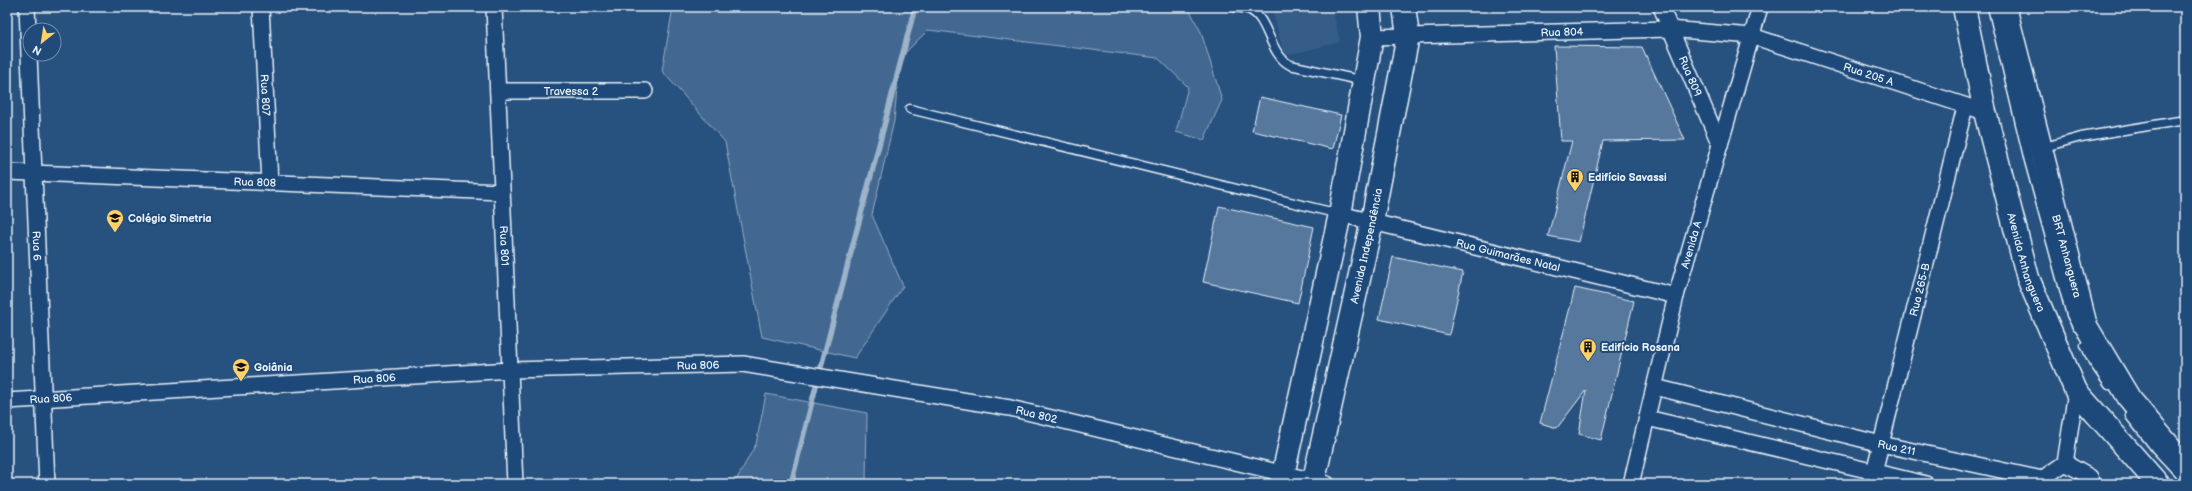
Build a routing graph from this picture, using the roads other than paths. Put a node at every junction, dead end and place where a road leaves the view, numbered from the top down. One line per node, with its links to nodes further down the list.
1 (27, 7): 26 (street, Rua 6)
2 (261, 7): 27 (street, Rua 807)
3 (494, 7): 17 (street, Rua 801)
4 (1234, 7): 16 (lane)
5 (1369, 7): 15 (main road)
6 (1404, 7): 13 (main road, Avenida Independência)
7 (1661, 7): 12 (street, Rua 809)
8 (1760, 7): 14 (street, Avenida A)
9 (1964, 7): 21 (main road, Avenida Anhanguera)
10 (1992, 7): 36 (lane, BRT Anhanguera)
11 (2005, 7): 24 (main road)
12 (1669, 29): 13 (street, Rua 804); 14 (street, Rua 804); 23 (street, Rua 809)
13 (1408, 36): 15 (street, Rua 804); 30 (main road, Avenida Independência)
14 (1752, 36): 19 (street, Rua 205 A); 23 (street, Avenida A)
15 (1372, 37): 16 (main road)
16 (1364, 81): 29 (main road)
17 (498, 91): 18 (street, Travessa 2); 28 (street, Rua 801)
18 (645, 91)
19 (1965, 107): 21 (street, Rua 205 A); 41 (street, Rua 265-B)
20 (910, 109): 29 (lane)
21 (1985, 112): 35 (main road, Avenida Anhanguera)
22 (2185, 120): 24 (lane)
23 (1720, 145): 31 (street, Avenida A)
24 (2041, 148): 42 (main road)
25 (7, 172): 26 (street, Rua 808)
26 (34, 174): 27 (street, Rua 808); 37 (street, Rua 6)
27 (270, 183): 28 (street, Rua 808)
28 (502, 192): 33 (street, Rua 801)
29 (1340, 214): 30 (street, Rua Guimarães Natal); 45 (main road)
30 (1372, 221): 31 (street, Rua Guimarães Natal); 47 (main road, Avenida Independência)
31 (1676, 296): 34 (street, Avenida A)
32 (743, 364): 33 (street, Rua 806); 45 (street, Rua 802)
33 (511, 370): 37 (street, Rua 806); 49 (street, Rua 801)
34 (1655, 387): 40 (street, Avenida A); 41 (street, Rua 211)
35 (2076, 391): 43 (street); 53 (main road, Avenida Anhanguera)
36 (2115, 394)
37 (44, 399): 38 (street, Rua 806); 48 (street, Rua 6)
38 (7, 400)
39 (2123, 407): 46 (lane)
40 (1647, 418): 44 (street); 50 (street, Avenida A)
41 (1881, 444): 43 (street, Rua 211); 44 (street, Rua 265-B)
42 (2185, 461)
43 (2065, 463): 52 (street)
44 (1874, 472): 51 (street)
45 (1282, 479): 47 (street, Rua 802)
46 (2185, 480)
47 (1318, 483)
48 (47, 484)
49 (515, 484)
50 (1631, 484)
51 (1926, 484)
52 (2093, 484)
53 (2158, 484)

